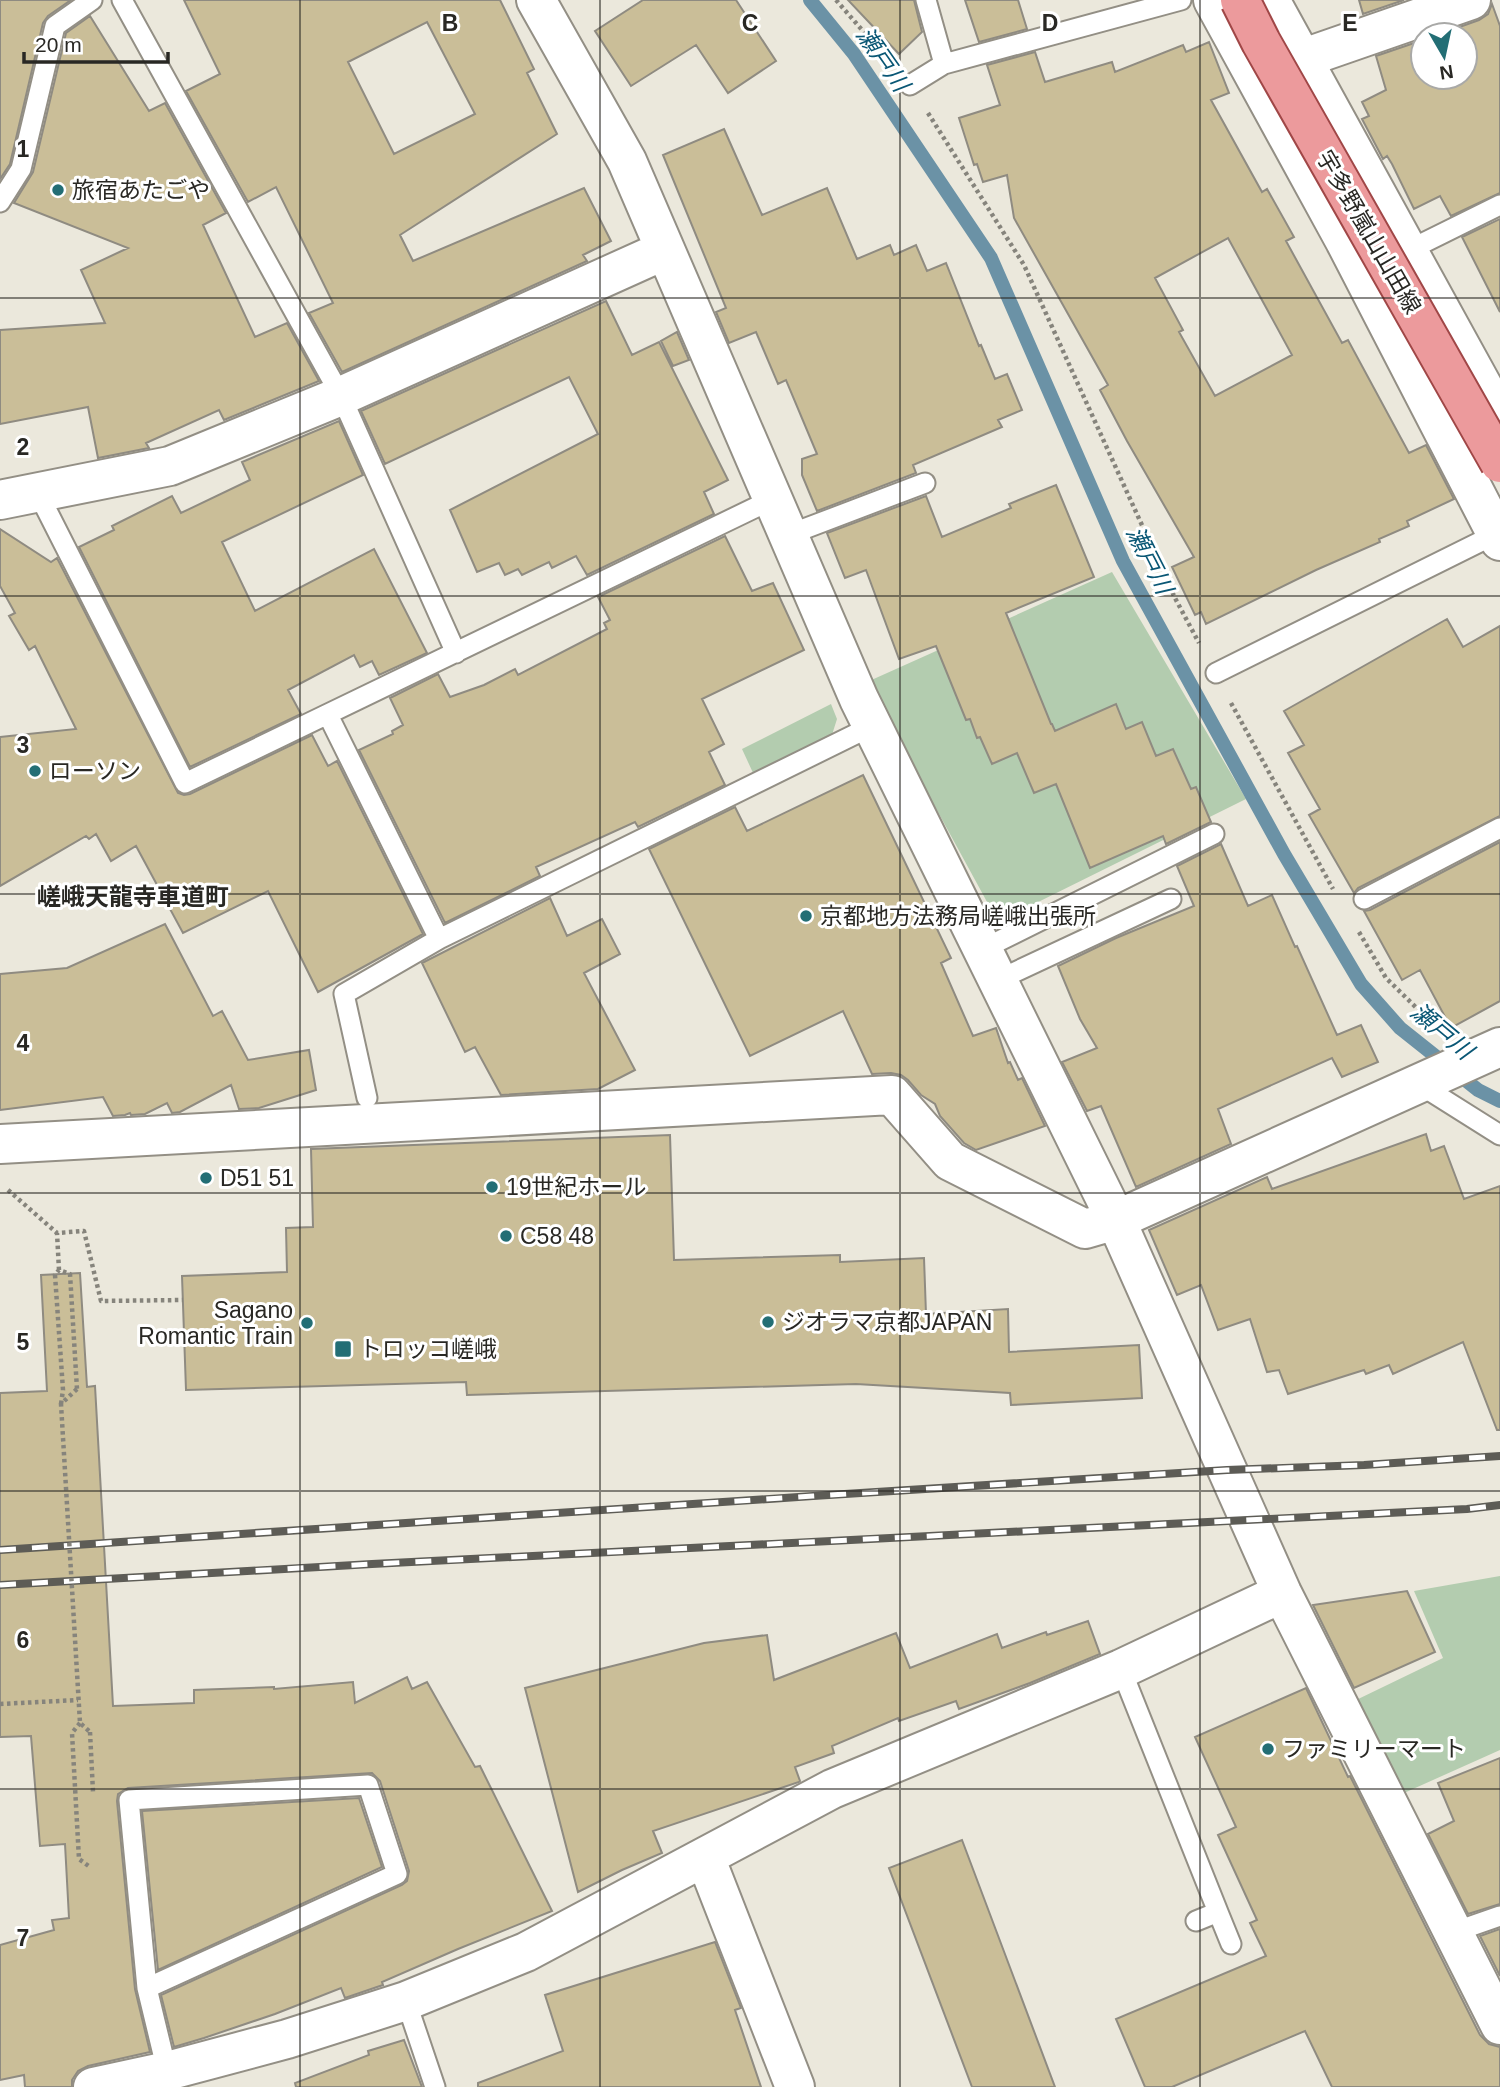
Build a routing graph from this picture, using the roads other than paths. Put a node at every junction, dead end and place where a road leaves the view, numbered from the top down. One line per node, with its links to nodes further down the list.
1 (92, 0): 13 (lane)
2 (122, 0): 18 (lane)
3 (536, 0): 17 (street)
4 (926, 0): 11 (lane)
5 (1181, 0): 11 (lane)
6 (1213, 0): 16 (street)
7 (1240, 0): 20 (main road, 宇多野嵐山山田線, bridge)
8 (1270, 0): 10 (street)
9 (1471, 0): 10 (street)
10 (1301, 59): 15 (street)
11 (944, 64): 12 (lane)
12 (910, 85)
13 (0, 202)
14 (1500, 205): 15 (lane)
15 (1399, 235): 16 (street); 19 (street)
16 (1345, 240): 26 (street)
17 (665, 250): 18 (street); 23 (street)
18 (341, 396): 22 (street); 27 (lane)
19 (1500, 418)
20 (1500, 463)
21 (925, 483): 25 (lane)
22 (38, 493): 24 (street); 29 (lane)
23 (772, 499): 25 (street); 27 (lane)
24 (0, 500)
25 (788, 535): 30 (street)
26 (1498, 537): 28 (lane)
27 (456, 653): 29 (lane)
28 (1216, 674)
29 (328, 715): 35 (lane)
30 (872, 726): 35 (lane); 36 (street)
31 (1500, 828): 34 (lane)
32 (1214, 834): 36 (lane)
33 (1171, 898): 36 (lane)
34 (1364, 900)
35 (439, 939): 39 (lane)
36 (990, 965): 42 (street)
37 (1485, 1054): 38 (street)
38 (1419, 1084): 40 (lane); 42 (street)
39 (367, 1098)
40 (1500, 1135)
41 (0, 1144): 42 (street)
42 (1116, 1220): 43 (street)
43 (1282, 1593): 44 (street); 49 (street)
44 (1121, 1669): 45 (street); 46 (lane)
45 (729, 1853): 52 (street); 57 (street)
46 (1218, 1912): 48 (lane); 50 (lane)
47 (1500, 1916): 49 (lane)
48 (1196, 1921)
49 (1454, 1932): 53 (street)
50 (1231, 1944)
51 (147, 1988): 51 (lane); 54 (lane)
52 (406, 2001): 54 (street); 56 (lane)
53 (1500, 2025)
54 (145, 2079): 55 (street)
55 (93, 2087)
56 (435, 2087)
57 (795, 2087)

